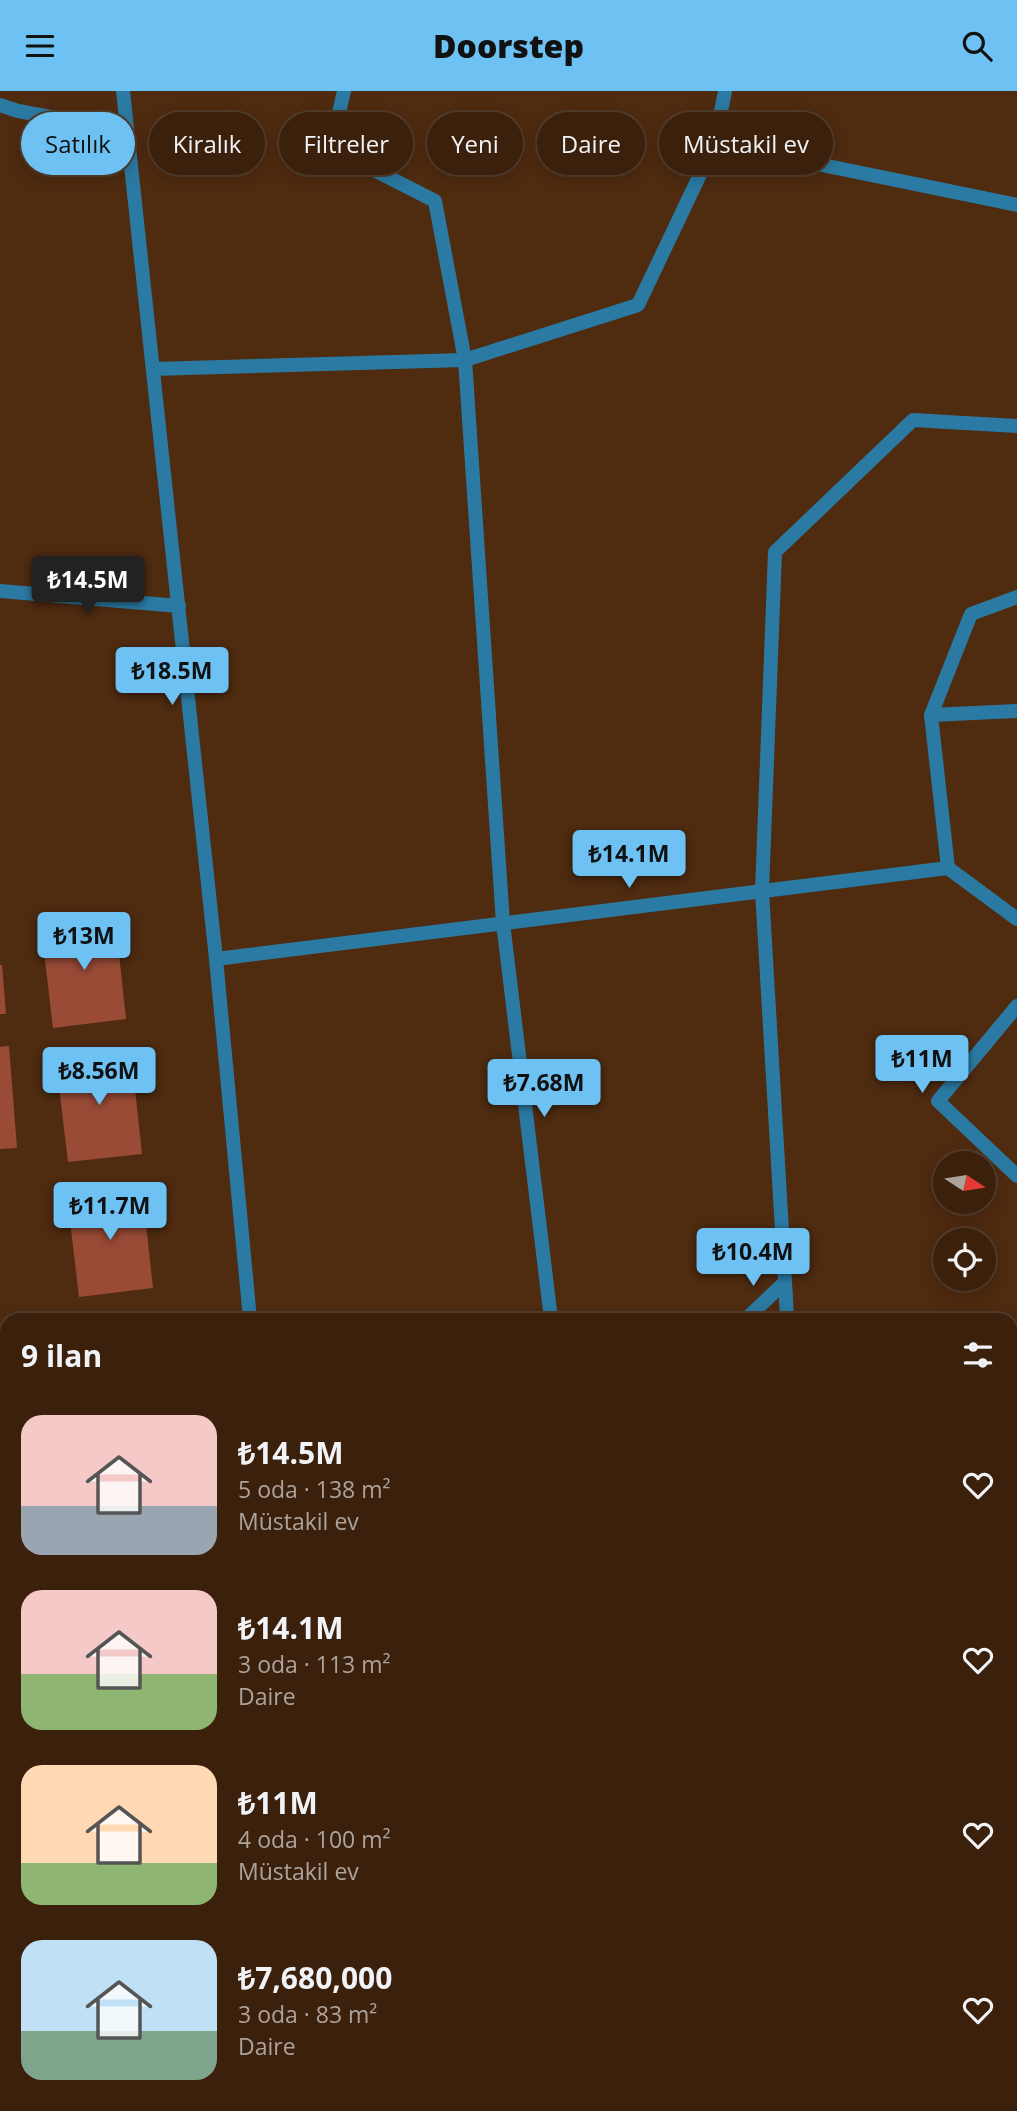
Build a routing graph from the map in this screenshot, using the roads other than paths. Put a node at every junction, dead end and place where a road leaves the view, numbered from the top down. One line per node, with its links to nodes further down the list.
1 (123, 91): 6 (street)
2 (344, 91): 12 (street)
3 (726, 91): 7 (street)
4 (0, 105): 5 (street)
5 (23, 112)
6 (125, 112)
7 (722, 112)
8 (833, 167): 11 (street)
9 (132, 175): 13 (street)
10 (700, 175): 12 (street)
11 (1017, 205)
12 (466, 360): 13 (street); 23 (street)
13 (153, 369): 17 (street)
14 (1017, 426): 21 (street)
15 (0, 591): 17 (street)
16 (1017, 597): 19 (street)
17 (179, 606): 24 (street)
18 (1017, 711): 19 (street)
19 (931, 715): 20 (street)
20 (948, 868): 21 (street); 22 (street)
21 (762, 891): 23 (street); 27 (street)
22 (1017, 919)
23 (503, 923): 24 (street); 29 (street)
24 (216, 959): 28 (street)
25 (1017, 1006): 26 (street)
26 (1017, 1176)
27 (785, 1282): 30 (street); 31 (street)
28 (249, 1313)
29 (550, 1313)
30 (752, 1313)
31 (787, 1313)

